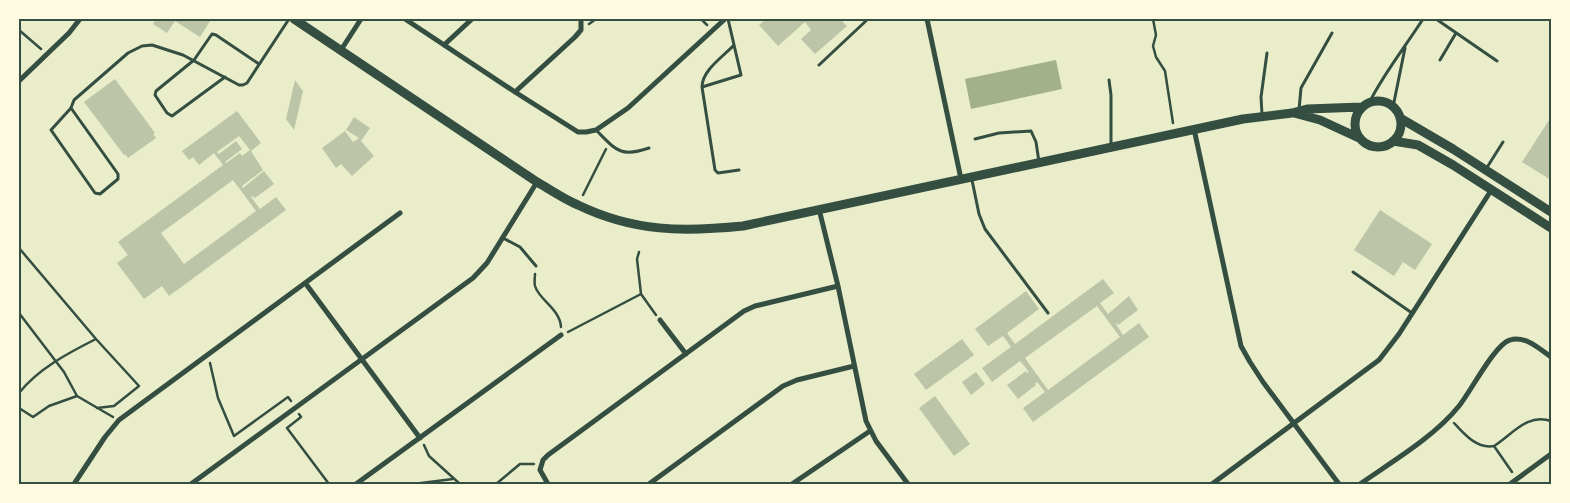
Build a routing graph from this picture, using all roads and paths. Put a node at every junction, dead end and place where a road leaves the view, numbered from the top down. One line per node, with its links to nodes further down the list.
1 (80, 19): 22 (street)
2 (289, 19): 26 (lane)
3 (294, 19): 20 (street)
4 (361, 19): 20 (street)
5 (405, 19): 17 (street)
6 (472, 19): 17 (street)
7 (581, 19): 32 (street)
8 (727, 19): 18 (lane); 41 (street)
9 (868, 19): 27 (lane)
10 (927, 19): 53 (street)
11 (1153, 19): 39 (path)
12 (1423, 19): 19 (lane)
13 (1436, 19): 16 (lane)
14 (19, 30): 22 (path)
15 (1332, 33): 36 (lane)
16 (1456, 33): 24 (lane); 25 (lane)
17 (444, 45): 32 (street)
18 (734, 45): 31 (lane); 31 (lane)
19 (1405, 48): 33 (lane); 34 (lane)
20 (341, 50): 54 (street)
21 (1267, 53): 37 (lane)
22 (47, 56): 30 (street)
23 (194, 60): 26 (lane); 28 (lane); 28 (lane); 35 (lane)
24 (1440, 60)
25 (1497, 61)
26 (259, 64): 28 (lane)
27 (819, 65)
28 (225, 77)
29 (1109, 80): 47 (lane)
30 (19, 81)
31 (702, 87): 50 (lane)
32 (516, 92): 41 (street)
33 (1366, 105): 34 (street); 36 (street); 42 (street)
34 (1393, 107): 38 (street)
35 (71, 108): 35 (lane)
36 (1296, 112): 37 (street); 42 (street)
37 (1262, 115): 40 (street)
38 (1400, 118): 44 (street); 51 (street)
39 (1173, 123)
40 (1194, 129): 47 (street); 89 (street)
41 (596, 130): 48 (lane)
42 (1359, 138): 44 (street)
43 (975, 139): 49 (lane)
44 (1394, 141): 55 (street)
45 (1503, 142): 51 (lane)
46 (607, 146): 56 (path)
47 (1111, 147): 49 (street)
48 (649, 148)
49 (1039, 162): 52 (street)
50 (739, 170)
51 (1486, 170): 58 (street)
52 (971, 176): 53 (street); 70 (lane)
53 (961, 179): 57 (street)
54 (538, 182): 57 (street); 61 (street)
55 (1492, 190): 60 (street); 71 (street)
56 (583, 194)
57 (820, 209): 67 (street)
58 (1551, 212)
59 (400, 213): 66 (street)
60 (1551, 228)
61 (503, 237): 64 (lane); 78 (street)
62 (19, 248): 74 (path)
63 (638, 252): 68 (path)
64 (536, 266): 73 (path)
65 (1353, 272): 71 (lane)
66 (306, 284): 75 (street); 78 (street)
67 (838, 286): 76 (street); 80 (street)
68 (641, 294): 72 (path); 73 (path)
69 (19, 313): 79 (path)
70 (1048, 314)
71 (1412, 314): 89 (street)
72 (660, 320): 76 (street)
73 (561, 335): 91 (street)
74 (96, 339): 79 (path); 85 (path)
75 (211, 352): 83 (path); 87 (street)
76 (686, 354): 94 (street)
77 (1551, 356): 86 (street)
78 (363, 358): 83 (street); 91 (street)
79 (56, 362): 81 (path); 82 (path)
80 (854, 366): 90 (street); 105 (street)
81 (19, 393)
82 (77, 396): 84 (path); 85 (path)
83 (296, 407): 98 (street); 99 (path)
84 (19, 408)
85 (96, 408): 87 (path)
86 (1450, 418): 92 (path); 110 (street)
87 (119, 420): 97 (street)
88 (1551, 421): 92 (path)
89 (1295, 423): 108 (street); 109 (street)
90 (870, 431): 106 (street); 107 (street)
91 (420, 438): 95 (path); 100 (street)
92 (1494, 446): 96 (path)
93 (1551, 454): 96 (street)
94 (541, 464): 103 (path); 104 (street)
95 (453, 478): 101 (path); 102 (path)
96 (1518, 479): 111 (street)
97 (74, 484)
98 (191, 484)
99 (329, 484)
100 (356, 484)
101 (414, 484)
102 (460, 484)
103 (496, 484)
104 (548, 484)
105 (649, 484)
106 (792, 484)
107 (908, 484)
108 (1212, 484)
109 (1339, 484)
110 (1360, 484)
111 (1510, 484)

